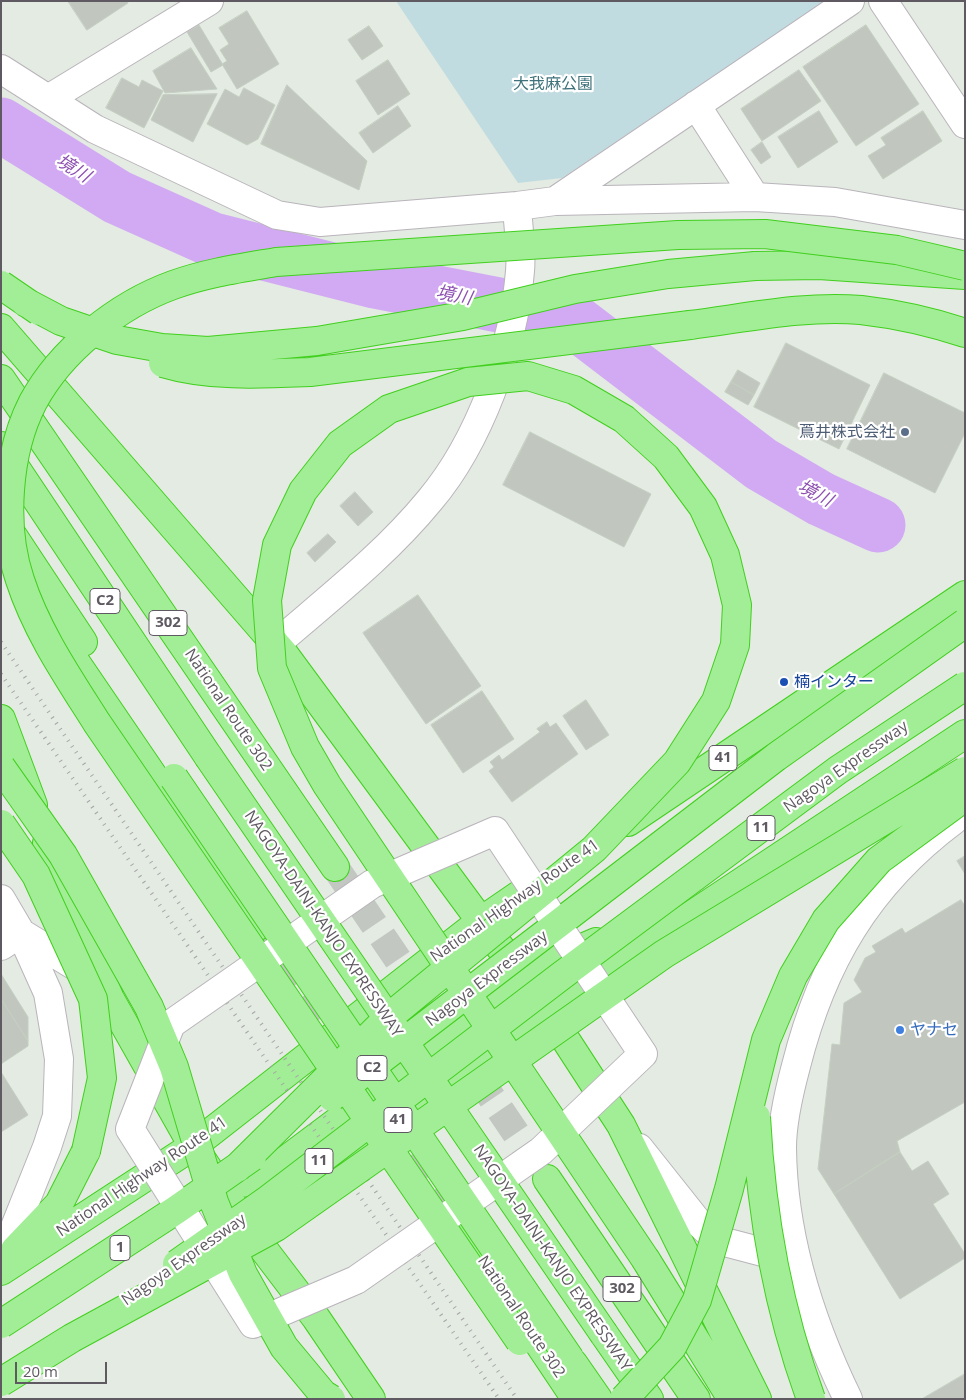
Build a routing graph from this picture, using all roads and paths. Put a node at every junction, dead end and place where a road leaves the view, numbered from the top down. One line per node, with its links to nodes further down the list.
1 (209, 1): 5 (street)
2 (850, 1): 6 (street)
3 (883, 1): 7 (street)
4 (1, 68): 5 (street)
5 (48, 99): 10 (street)
6 (696, 105): 8 (street); 9 (street)
7 (965, 124)
8 (755, 197): 9 (street); 11 (street)
9 (555, 201): 10 (street)
10 (516, 206): 24 (street)
11 (965, 224)
12 (965, 266): 59 (highway, bridge)
13 (965, 275): 15 (highway, bridge)
14 (1, 285): 15 (highway, bridge)
15 (25, 302): 17 (highway, bridge)
16 (1, 328): 24 (highway)
17 (965, 333)
18 (1, 379): 34 (highway, National Route 302 / 302)
19 (1, 446): 63 (highway, NAGOYA-DAINI-KANJO EXPRESSWAY / C2, bridge)
20 (1, 518): 61 (highway, C2, bridge)
21 (1, 553): 38 (highway)
22 (965, 595): 37 (highway, National Highway Route 41 / 41)
23 (965, 623): 46 (highway, Nagoya Expressway, bridge)
24 (275, 645): 37 (highway)
25 (965, 686): 54 (highway, Nagoya Expressway / 11, bridge)
26 (1, 718): 28 (highway)
27 (965, 734): 36 (highway, 41)
28 (5, 756): 41 (highway); 57 (highway, bridge)
29 (965, 771): 54 (highway, bridge)
30 (965, 798): 43 (highway, bridge)
31 (965, 812): 50 (street)
32 (1, 824): 51 (highway, bridge)
33 (495, 831): 33 (street, bridge)
34 (335, 868)
35 (1, 899): 39 (street)
36 (687, 918): 40 (highway); 42 (highway, 41)
37 (481, 921): 40 (highway); 45 (highway, National Highway Route 41 / 41)
38 (256, 927)
39 (11, 940): 41 (street); 51 (street)
40 (526, 981): 42 (highway); 46 (highway)
41 (103, 982): 45 (highway)
42 (547, 1010): 44 (highway); 48 (highway, 41)
43 (755, 1088): 62 (highway, bridge); 67 (highway, bridge)
44 (621, 1125): 50 (street); 66 (highway)
45 (193, 1146): 46 (highway); 52 (highway, National Highway Route 41 / 41)
46 (225, 1172): 48 (highway); 53 (highway, Nagoya Expressway / 1, bridge); 65 (highway, bridge)
47 (547, 1179): 64 (highway, 302)
48 (250, 1230): 54 (highway, 41); 58 (highway)
49 (466, 1235): 60 (highway, National Route 302)
50 (796, 1260): 68 (street)
51 (1, 1262)
52 (1, 1271)
53 (1, 1324)
54 (66, 1348): 55 (highway, Nagoya Expressway, bridge); 56 (highway, 41)
55 (1, 1381)
56 (1, 1393)
57 (331, 1399)
58 (371, 1399)
59 (561, 1399)
60 (576, 1399)
61 (598, 1399)
62 (624, 1399)
63 (648, 1399)
64 (696, 1399)
65 (732, 1399)
66 (757, 1399)
67 (811, 1399)
68 (848, 1399)

